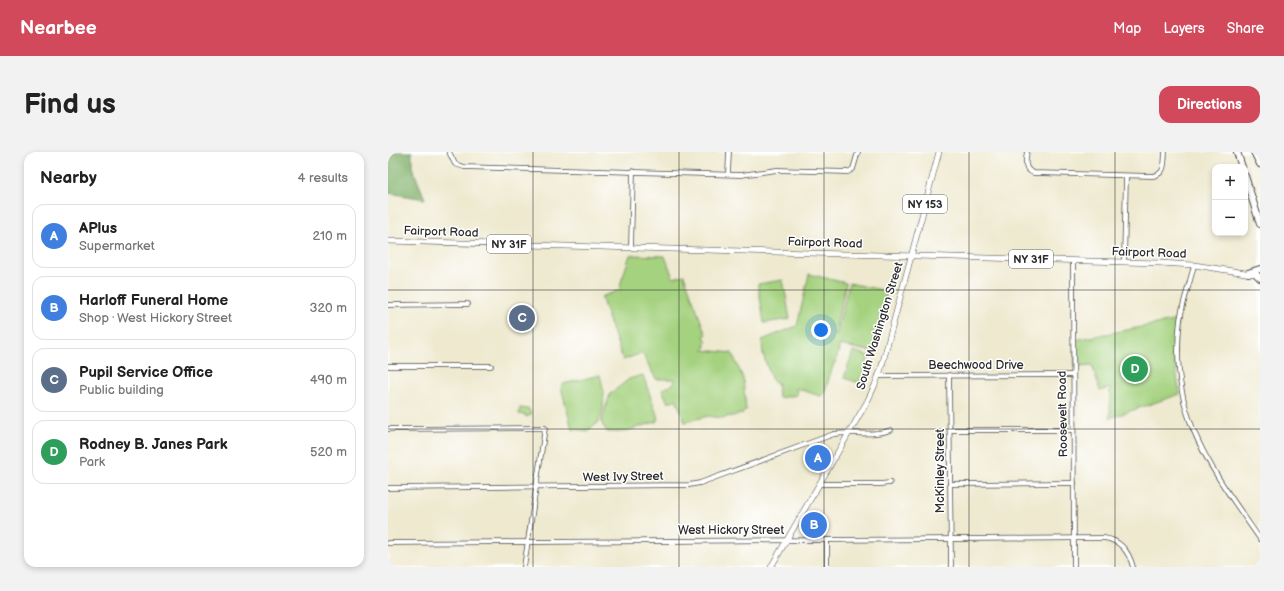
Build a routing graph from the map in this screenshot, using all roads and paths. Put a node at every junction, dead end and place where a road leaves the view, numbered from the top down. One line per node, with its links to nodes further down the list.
1 (449, 152): 11 (street)
2 (729, 152): 12 (street)
3 (858, 152): 12 (street)
4 (939, 152): 18 (main road, NY 153)
5 (1027, 152): 13 (street)
6 (1165, 152): 13 (street)
7 (1237, 152): 9 (highway)
8 (1254, 152): 10 (highway)
9 (1241, 164)
10 (1260, 164)
11 (633, 171): 12 (street); 17 (street)
12 (728, 174)
13 (1126, 176): 20 (street)
14 (1248, 186): 15 (highway)
15 (1260, 224)
16 (388, 241): 17 (main road, Fairport Road / NY 31F)
17 (631, 247): 18 (main road, Fairport Road / NY 31F)
18 (911, 255): 19 (main road, Fairport Road / NY 31F); 29 (main road, South Washington Street / NY 153)
19 (1073, 261): 20 (main road, Fairport Road / NY 31F); 28 (street, Roosevelt Road)
20 (1124, 262): 21 (main road, Fairport Road / NY 31F)
21 (1194, 265): 22 (main road, Fairport Road / NY 31F); 43 (street)
22 (1248, 273): 23 (highway)
23 (1259, 274)
24 (468, 304): 25 (street)
25 (388, 305)
26 (388, 366): 27 (street)
27 (491, 366)
28 (1073, 375): 30 (street, Beechwood Drive); 34 (street, Roosevelt Road)
29 (878, 376): 30 (street, Beechwood Drive); 35 (main road, South Washington Street / NY 153)
30 (949, 376): 33 (street, McKinley Street)
31 (388, 429): 41 (street)
32 (891, 430): 35 (street, West Ivy Street)
33 (950, 430): 34 (street); 38 (street, McKinley Street)
34 (1073, 430): 39 (street, Roosevelt Road)
35 (849, 433): 37 (main road, South Washington Street / NY 153); 41 (street, West Ivy Street)
36 (890, 482): 37 (street)
37 (820, 484): 45 (main road, South Washington Street / NY 153)
38 (950, 484): 39 (street); 44 (street, McKinley Street)
39 (1074, 484): 42 (street, Roosevelt Road)
40 (388, 488): 41 (street, West Ivy Street)
41 (536, 488): 47 (street)
42 (1074, 538): 44 (street, West Hickory Street); 53 (street, Roosevelt Road); 54 (street, West Hickory Street)
43 (1260, 538)
44 (950, 539): 46 (street, West Hickory Street); 52 (street, McKinley Street)
45 (786, 540): 46 (street, West Hickory Street); 47 (street, West Hickory Street); 50 (main road, South Washington Street / NY 153)
46 (827, 540): 51 (street)
47 (528, 542): 48 (street, West Hickory Street); 49 (street)
48 (388, 543)
49 (524, 567)
50 (771, 567)
51 (827, 567)
52 (951, 567)
53 (1074, 567)
54 (1133, 567)

